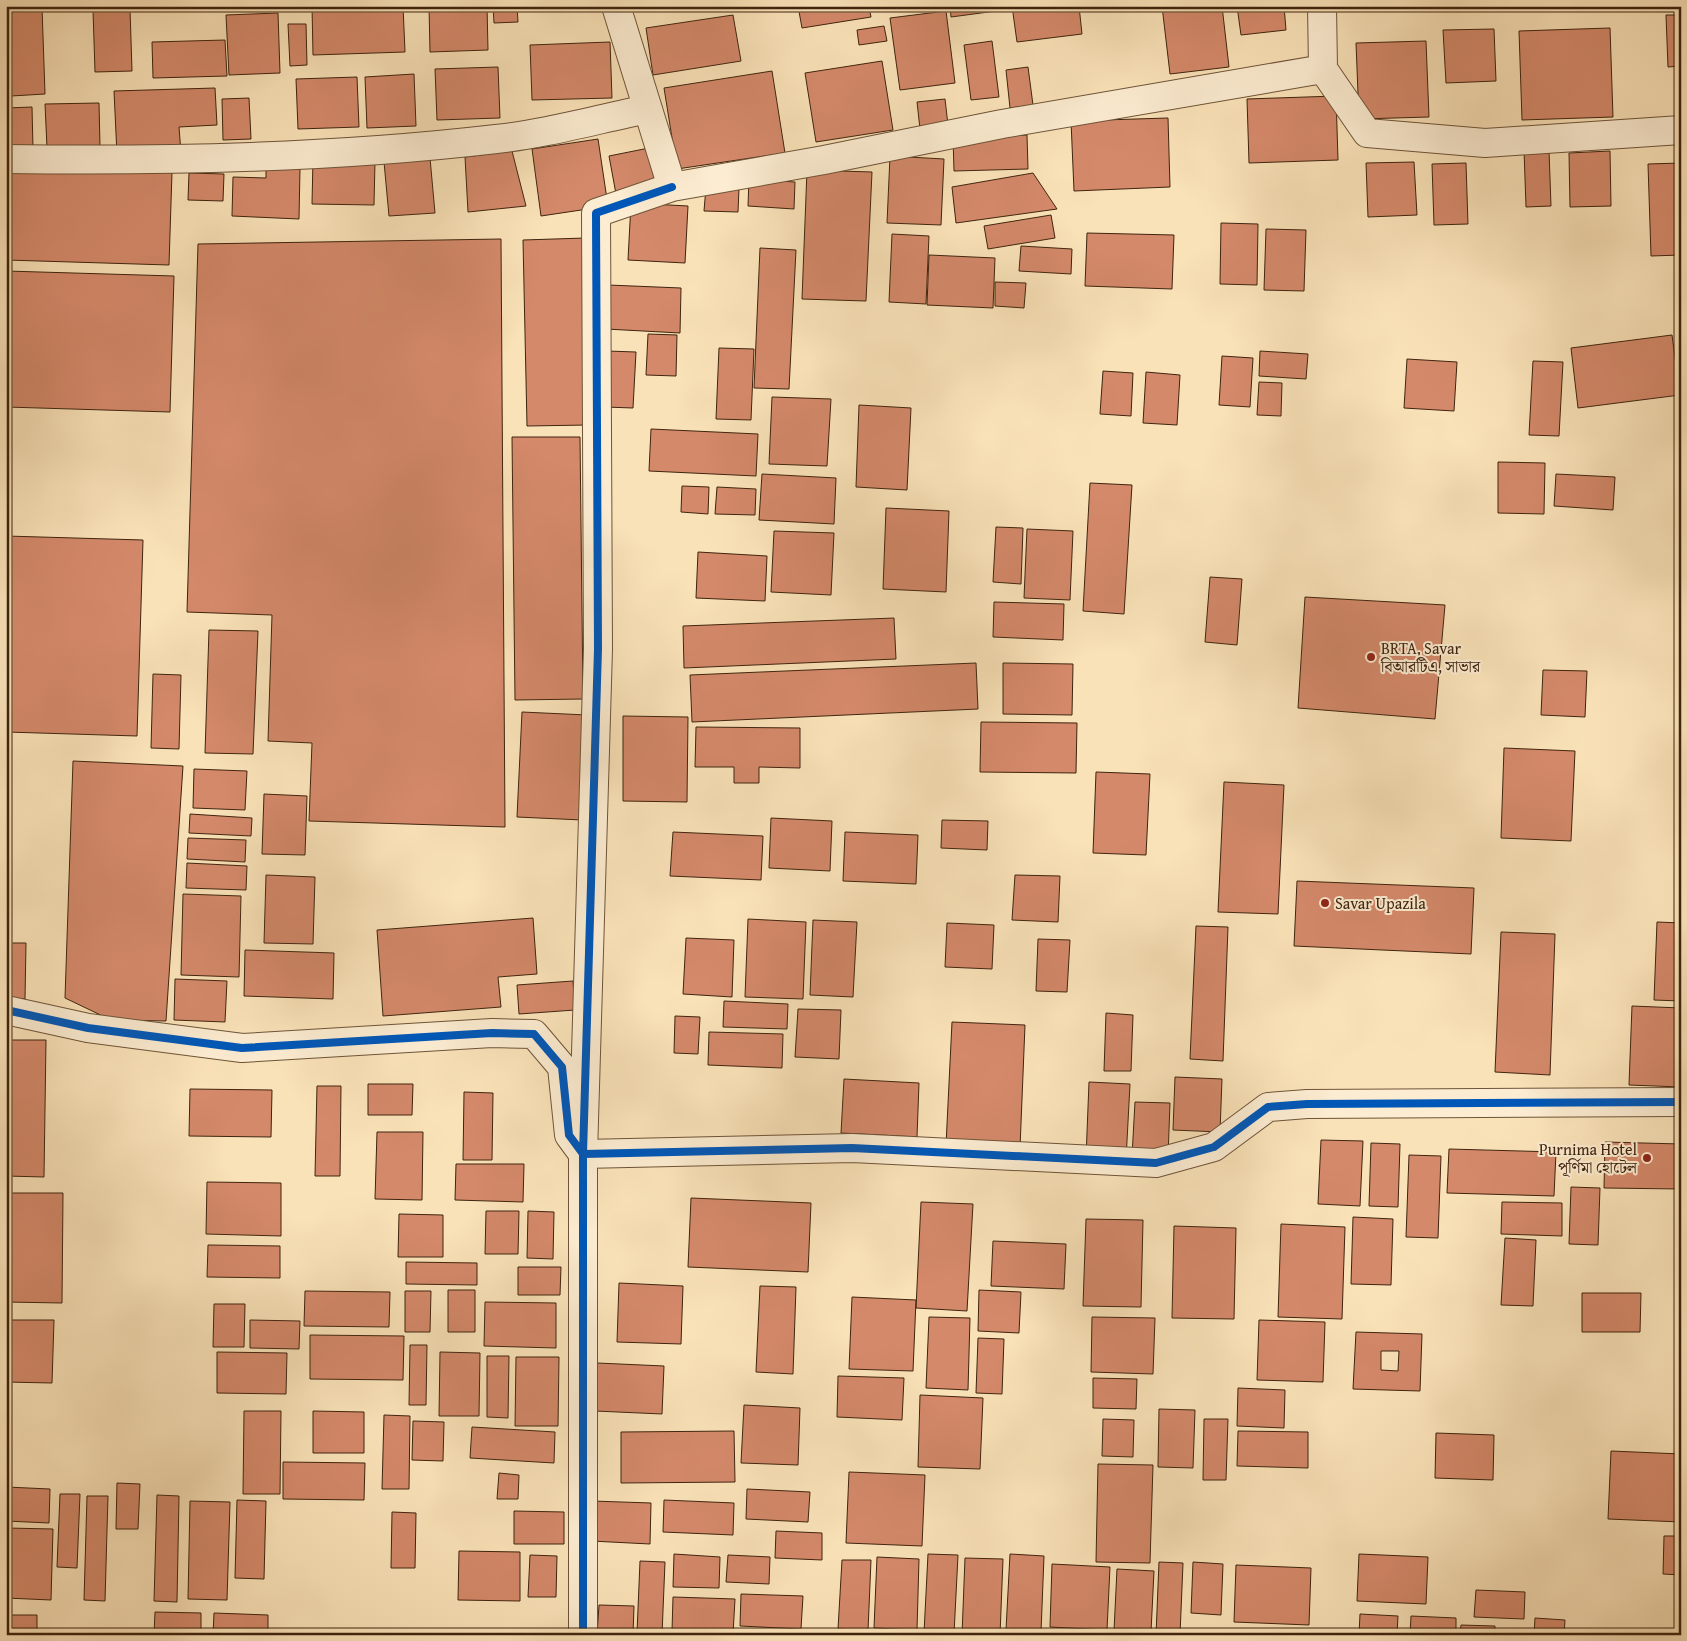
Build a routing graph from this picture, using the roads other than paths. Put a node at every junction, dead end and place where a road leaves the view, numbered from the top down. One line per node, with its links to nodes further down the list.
1 (616, 6): 4 (street)
2 (1322, 6): 3 (street)
3 (1323, 69): 5 (street); 7 (street)
4 (648, 109): 6 (street); 7 (street)
5 (1681, 130)
6 (6, 159)
7 (672, 187): 10 (street)
8 (6, 1010): 10 (street)
9 (1681, 1102): 10 (street)
10 (583, 1154): 11 (street)
11 (583, 1635)

